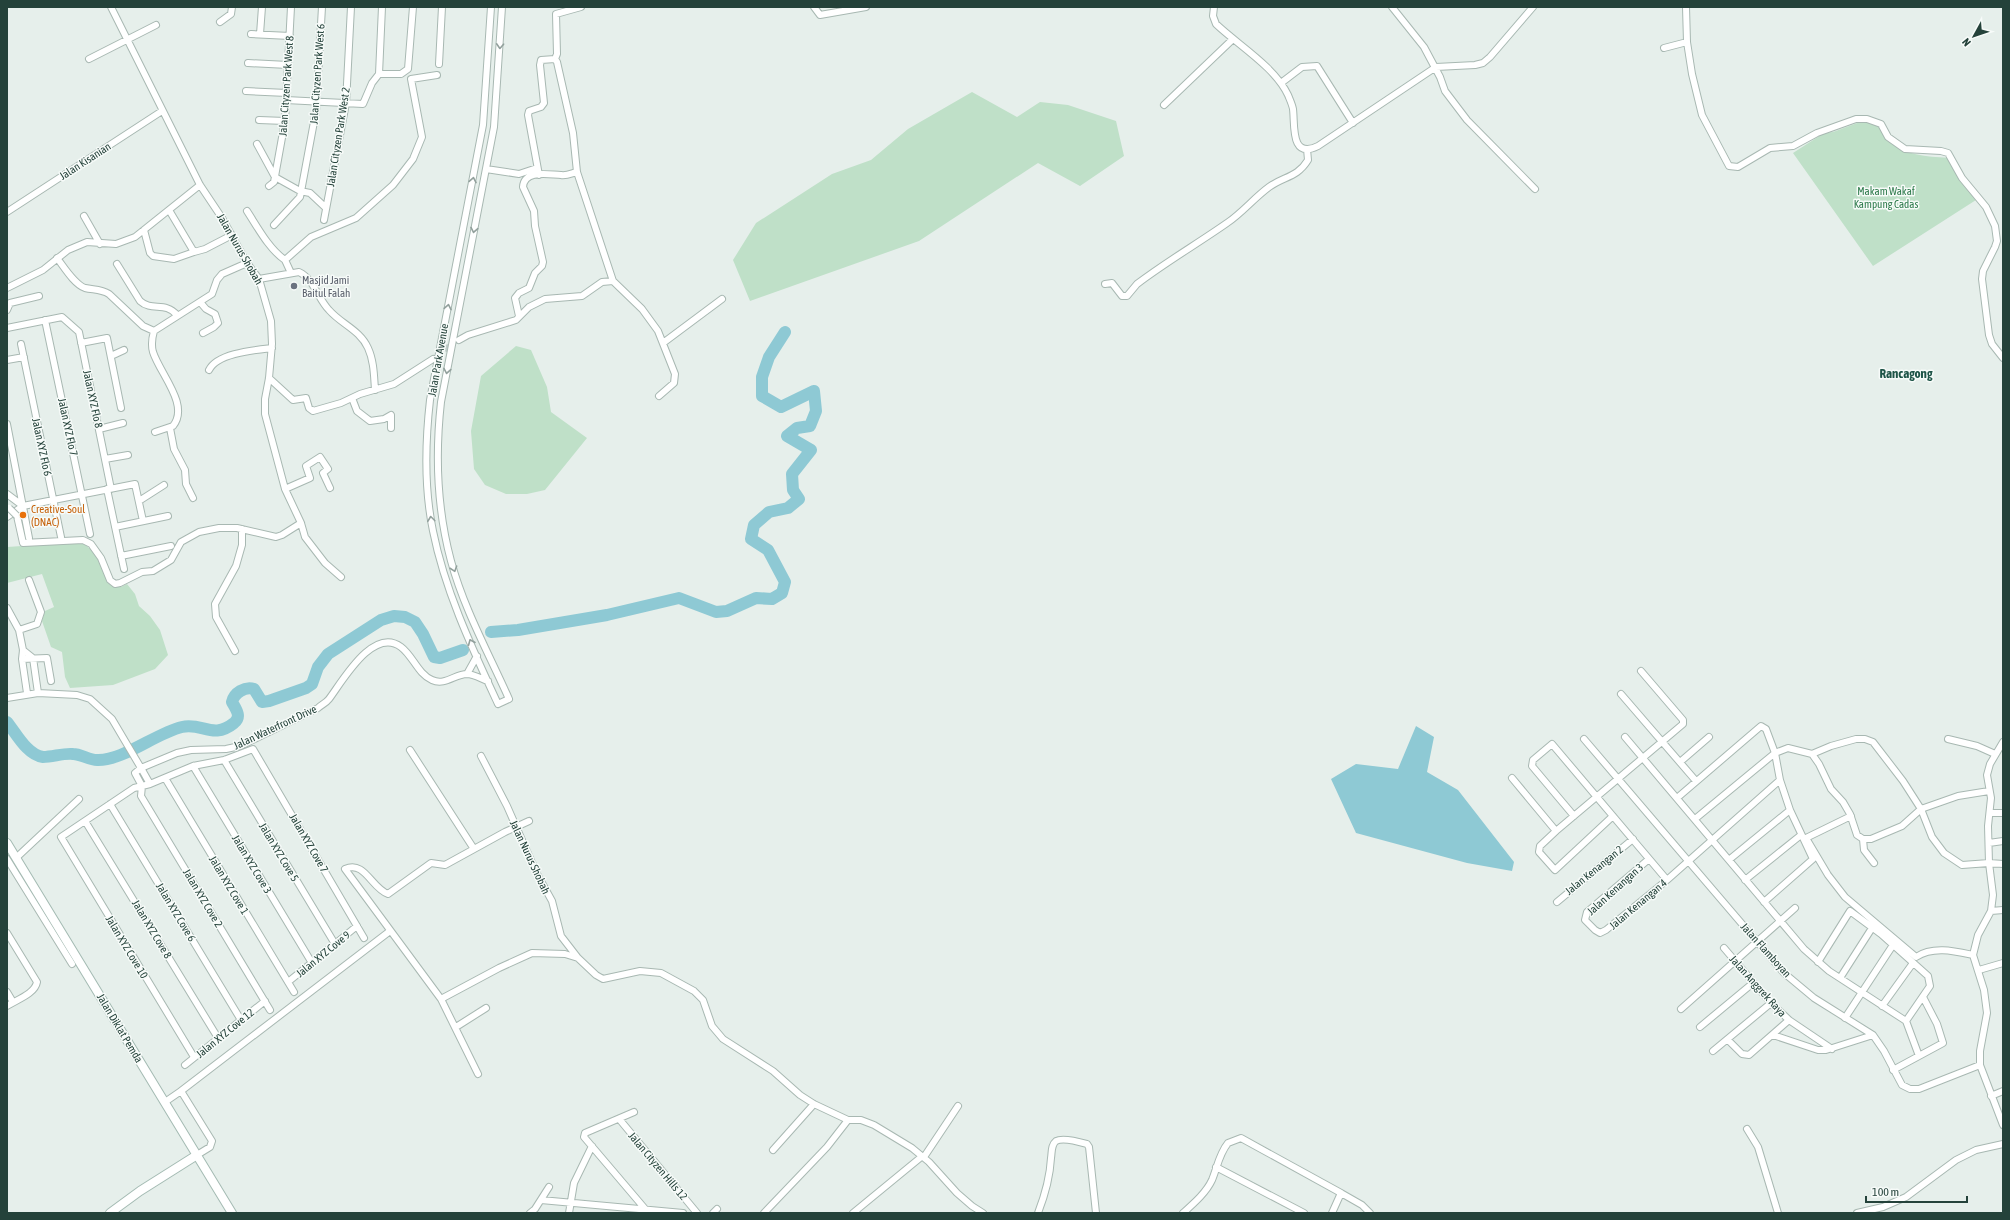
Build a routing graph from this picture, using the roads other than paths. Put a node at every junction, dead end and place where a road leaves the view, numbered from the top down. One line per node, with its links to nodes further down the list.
1 (111, 7): 24 (street, Jalan Nurus Shobah)
2 (232, 7): 19 (street)
3 (262, 7): 22 (street)
4 (292, 7): 23 (street, Jalan Cityzen Park West 8)
5 (322, 7): 39 (street, Jalan Cityzen Park West 6)
6 (351, 7): 40 (street, Jalan Cityzen Park West 2)
7 (382, 7): 34 (street)
8 (413, 7): 34 (street)
9 (442, 7): 31 (street)
10 (581, 7): 29 (street)
11 (814, 7): 12 (street)
12 (866, 7)
13 (1214, 7): 25 (street)
14 (1392, 7): 33 (street)
15 (1534, 7): 33 (street)
16 (1686, 7): 26 (street)
17 (491, 9): 18 (street); 59 (street, Jalan Park Avenue, one-way to 17)
18 (502, 9): 49 (street, Jalan Park Avenue, one-way to 49)
19 (220, 22)
20 (156, 25): 24 (street)
21 (251, 34): 22 (street)
22 (260, 34): 23 (street)
23 (290, 36): 32 (street, Jalan Cityzen Park West 8)
24 (127, 39): 28 (street); 42 (street, Jalan Nurus Shobah)
25 (1233, 40): 36 (street); 41 (street)
26 (1687, 42): 27 (street); 97 (street)
27 (1664, 48)
28 (89, 58)
29 (555, 60): 48 (street); 50 (street)
30 (248, 63): 32 (street)
31 (440, 64)
32 (288, 66): 38 (street, Jalan Cityzen Park West 8)
33 (1436, 68): 45 (street); 55 (street)
34 (379, 74): 40 (street)
35 (437, 75): 71 (street)
36 (1281, 83): 45 (street); 47 (street)
37 (246, 91): 38 (street)
38 (287, 97): 39 (street); 44 (street, Jalan Cityzen Park West 8)
39 (317, 102): 40 (street); 56 (street, Jalan Cityzen Park West 6)
40 (346, 103): 57 (street, Jalan Cityzen Park West 2)
41 (1164, 105)
42 (162, 111): 53 (street, Jalan Nurus Shobah); 60 (street, Jalan Kisanian)
43 (259, 120): 44 (street)
44 (285, 121): 52 (street, Jalan Cityzen Park West 8)
45 (1353, 123): 47 (street)
46 (256, 144): 52 (street)
47 (1307, 149): 77 (street)
48 (537, 168): 49 (street); 51 (street)
49 (486, 169): 62 (street, Jalan Park Avenue)
50 (577, 172): 51 (street); 76 (street)
51 (539, 175): 84 (street)
52 (275, 177): 54 (street, Jalan Cityzen Park West 8); 56 (street)
53 (200, 185): 58 (street); 67 (street, Jalan Nurus Shobah)
54 (269, 186)
55 (1535, 189)
56 (300, 191): 57 (street); 65 (street, Jalan Cityzen Park West 6)
57 (326, 208): 64 (street, Jalan Cityzen Park West 2)
58 (169, 210): 66 (street); 69 (street)
59 (467, 211): 62 (street); 121 (street, Jalan Park Avenue, one-way to 59)
60 (7, 212)
61 (247, 212): 71 (street)
62 (478, 213): 120 (street, Jalan Park Avenue, one-way to 120)
63 (84, 216): 68 (street)
64 (324, 220)
65 (274, 225)
66 (144, 230): 68 (street); 69 (street)
67 (232, 235): 69 (street); 72 (street, Jalan Nurus Shobah)
68 (100, 244): 70 (street)
69 (194, 252)
70 (57, 258): 78 (street); 87 (street)
71 (285, 260): 74 (street)
72 (247, 263): 75 (street, Jalan Nurus Shobah); 81 (street)
73 (117, 264): 83 (street)
74 (291, 273): 75 (street); 102 (street)
75 (259, 279): 93 (street, Jalan Nurus Shobah)
76 (613, 281): 84 (street); 91 (street)
77 (1105, 284)
78 (7, 288)
79 (39, 296): 82 (street)
80 (722, 298): 91 (street)
81 (200, 302): 83 (street); 88 (street)
82 (7, 310)
83 (177, 315): 87 (street)
84 (519, 316): 89 (street)
85 (45, 320): 86 (street); 90 (street, Jalan XYZ Flo 8); 119 (street, Jalan XYZ Flo 7)
86 (7, 328)
87 (154, 331): 108 (street)
88 (203, 332)
89 (459, 340)
90 (81, 343): 95 (street); 110 (street, Jalan XYZ Flo 8)
91 (663, 343): 103 (street)
92 (21, 344): 96 (street, Jalan XYZ Flo 6)
93 (272, 348): 100 (street); 101 (street, Jalan Nurus Shobah)
94 (124, 350): 95 (street)
95 (111, 356): 105 (street)
96 (24, 357): 99 (street); 123 (street, Jalan XYZ Flo 6)
97 (2003, 358)
98 (433, 359): 102 (street)
99 (7, 360)
100 (209, 370)
101 (270, 378): 104 (street); 117 (street, Jalan Nurus Shobah)
102 (375, 390): 104 (street)
103 (659, 396)
104 (352, 398): 109 (street)
105 (121, 408)
106 (123, 423): 110 (street)
107 (7, 424): 125 (street)
108 (170, 428): 111 (street); 122 (street)
109 (391, 428)
110 (99, 429): 113 (street, Jalan XYZ Flo 8)
111 (155, 432)
112 (128, 454): 113 (street)
113 (105, 459): 116 (street, Jalan XYZ Flo 8)
114 (164, 485): 124 (street)
115 (330, 488): 117 (street)
116 (109, 489): 119 (street); 124 (street); 131 (street, Jalan XYZ Flo 8)
117 (285, 489): 130 (street, Jalan Nurus Shobah)
118 (7, 494): 125 (street)
119 (82, 494): 123 (street); 133 (street, Jalan XYZ Flo 7)
120 (439, 495): 121 (street); 153 (street, Jalan Park Avenue, one-way to 153)
121 (428, 496): 147 (street, Jalan Park Avenue, one-way to 121)
122 (193, 498)
123 (53, 500): 125 (street); 134 (street, Jalan XYZ Flo 6)
124 (139, 501): 129 (street)
125 (23, 506): 128 (street); 135 (street)
126 (8, 508): 132 (street, bridge)
127 (168, 516): 129 (street)
128 (7, 518)
129 (143, 521): 131 (street)
130 (300, 522): 132 (street); 139 (street, Jalan Nurus Shobah)
131 (115, 527): 137 (street, Jalan XYZ Flo 8)
132 (242, 529): 146 (street)
133 (90, 534)
134 (61, 537)
135 (29, 538)
136 (170, 546): 137 (street)
137 (121, 556): 138 (street, Jalan XYZ Flo 8)
138 (124, 569)
139 (341, 577)
140 (29, 580): 144 (street)
141 (7, 608): 142 (street)
142 (11, 616): 143 (street); 144 (street)
143 (7, 622)
144 (19, 630): 145 (street)
145 (23, 650): 148 (street); 149 (street)
146 (235, 651)
147 (477, 656): 151 (street); 153 (street, Jalan Park Avenue)
148 (33, 658): 149 (street); 152 (street); 155 (street)
149 (22, 659): 154 (street)
150 (1641, 671): 162 (street)
151 (467, 674): 153 (street); 173 (street, Jalan Waterfront Drive)
152 (51, 681)
153 (488, 681)
154 (27, 693): 155 (street); 157 (street)
155 (38, 693): 173 (street)
156 (1621, 694): 162 (street)
157 (7, 698)
158 (1625, 737): 169 (street)
159 (1709, 737): 171 (street)
160 (1584, 739): 176 (street, Jalan Flamboyan)
161 (1948, 739): 167 (street)
162 (1662, 741): 169 (street); 171 (street)
163 (2003, 742): 167 (street)
164 (410, 750): 205 (street)
165 (1775, 753): 166 (street); 177 (street); 178 (street); 193 (street)
166 (1812, 754): 186 (street); 192 (street)
167 (1995, 754): 181 (street)
168 (481, 756): 196 (street, Jalan Nurus Shobah)
169 (1642, 758): 176 (street); 183 (street)
170 (224, 760): 172 (street); 222 (street, Jalan XYZ Cove 7); 229 (street, Jalan XYZ Cove 5)
171 (1680, 762): 178 (street)
172 (192, 766): 174 (street); 236 (street, Jalan XYZ Cove 3)
173 (141, 768): 179 (street); 180 (street, Jalan XYZ Cove 2)
174 (165, 778): 179 (street); 242 (street, Jalan XYZ Cove 1)
175 (1512, 778): 197 (street)
176 (1620, 779): 182 (street); 208 (street, Jalan Flamboyan)
177 (1780, 780): 187 (street); 201 (street, Jalan Kenangan 4)
178 (1696, 781): 183 (street)
179 (150, 784): 180 (street)
180 (142, 786): 185 (street); 249 (street, Jalan XYZ Cove 2)
181 (1989, 791): 186 (street); 188 (street)
182 (1597, 797): 190 (street); 190 (street); 191 (street)
183 (1677, 798): 193 (street)
184 (79, 799): 206 (street)
185 (110, 804): 194 (street); 258 (street, Jalan XYZ Cove 6)
186 (1921, 809): 200 (street); 211 (street)
187 (1790, 810): 198 (street); 209 (street)
188 (1990, 814): 189 (street); 204 (street)
189 (2003, 814)
190 (1574, 816): 197 (street)
191 (1613, 816): 197 (street); 199 (street)
192 (1851, 816): 200 (street); 232 (street)
193 (1694, 819): 201 (street)
194 (85, 821): 265 (street, Jalan XYZ Cove 8); 270 (street, Jalan XYZ Cove 10)
195 (529, 821): 196 (street)
196 (516, 826): 205 (street); 233 (street, Jalan Nurus Shobah)
197 (1556, 831)
198 (1801, 835): 214 (street); 216 (street)
199 (1632, 839): 207 (street); 215 (street, Jalan Kenangan 2)
200 (1862, 839): 210 (street)
201 (1712, 840): 208 (street, Jalan Kenangan 4); 209 (street)
202 (2003, 841): 204 (street)
203 (7, 843): 206 (street, Jalan Diklat Pemda)
204 (1989, 843): 211 (street)
205 (474, 849): 225 (street)
206 (11, 856): 223 (street, Jalan Diklat Pemda)
207 (1649, 859): 213 (street); 220 (street, Jalan Kenangan 3)
208 (1689, 860): 213 (street, Jalan Kenangan 4); 228 (street, Jalan Flamboyan)
209 (1730, 860): 214 (street)
210 (1874, 863)
211 (1989, 863): 212 (street); 219 (street)
212 (2003, 864)
213 (1667, 880): 220 (street, Jalan Kenangan 4)
214 (1745, 880): 216 (street)
215 (1556, 902)
216 (1764, 902): 221 (street)
217 (1796, 908): 221 (street)
218 (2003, 910): 219 (street)
219 (1991, 911): 232 (street)
220 (1585, 920)
221 (1781, 922): 228 (street); 235 (street)
222 (357, 926): 227 (street, Jalan XYZ Cove 7); 229 (street, Jalan XYZ Cove 9)
223 (54, 927): 239 (street); 278 (street, Jalan Diklat Pemda)
224 (1872, 928): 230 (street); 235 (street); 241 (street)
225 (390, 931): 248 (street); 275 (street)
226 (7, 933): 250 (street)
227 (364, 938)
228 (1757, 941): 234 (street); 257 (street, Jalan Flamboyan)
229 (335, 944): 236 (street, Jalan XYZ Cove 9)
230 (1893, 945): 237 (street); 244 (street)
231 (1724, 948): 234 (street, Jalan Anggrek Raya)
232 (1973, 955): 240 (street)
233 (578, 958): 248 (street); 279 (street, Jalan Nurus Shobah)
234 (1734, 960): 243 (street, Jalan Anggrek Raya); 255 (street)
235 (1818, 962): 241 (street)
236 (312, 963): 242 (street, Jalan XYZ Cove 9)
237 (1914, 963): 247 (street); 253 (street)
238 (2003, 963): 240 (street)
239 (72, 964)
240 (1979, 970): 272 (street)
241 (1840, 978): 244 (street)
242 (288, 982): 246 (street, Jalan XYZ Cove 1)
243 (1753, 983): 251 (street, Jalan Anggrek Raya); 261 (street)
244 (1862, 991): 253 (street); 257 (street)
245 (7, 992): 250 (street)
246 (294, 992)
247 (1923, 997): 260 (street); 269 (street)
248 (441, 999): 262 (street)
249 (265, 1001): 256 (street, Jalan XYZ Cove 2); 258 (street, Jalan XYZ Cove 12)
250 (13, 1002): 252 (street)
251 (1771, 1003): 259 (street, Jalan Anggrek Raya); 266 (street)
252 (7, 1006)
253 (1882, 1006): 260 (street)
254 (486, 1008): 262 (street)
255 (1681, 1009)
256 (270, 1010)
257 (1845, 1018): 264 (street, Jalan Flamboyan)
258 (241, 1020): 265 (street, Jalan XYZ Cove 12)
259 (1790, 1020): 263 (street); 267 (street, Jalan Anggrek Raya)
260 (1906, 1021): 269 (street)
261 (1700, 1026)
262 (456, 1027): 274 (street)
263 (1773, 1035): 266 (street); 267 (street)
264 (1873, 1035): 267 (street); 273 (street, Jalan Flamboyan)
265 (218, 1038): 270 (street, Jalan XYZ Cove 12)
266 (1728, 1040): 268 (street)
267 (1832, 1050)
268 (1713, 1051)
269 (1919, 1056): 273 (street)
270 (194, 1057): 271 (street, Jalan XYZ Cove 12)
271 (185, 1065)
272 (1980, 1065): 273 (street, Jalan Flamboyan); 277 (street)
273 (1893, 1070)
274 (478, 1074)
275 (181, 1091): 278 (street); 289 (street)
276 (2003, 1091): 277 (street)
277 (1991, 1096): 284 (street)
278 (165, 1102): 289 (street, Jalan Diklat Pemda)
279 (814, 1104): 283 (street, Jalan Nurus Shobah); 288 (street)
280 (958, 1106): 290 (street)
281 (634, 1112): 282 (street, Jalan Cityzen Hills 12)
282 (620, 1120): 287 (street, Jalan Cityzen Hills 12); 303 (street, Jalan Cityzen Hills 12)
283 (848, 1120): 290 (street, Jalan Nurus Shobah); 304 (street)
284 (2003, 1125)
285 (1747, 1129): 313 (street)
286 (2003, 1144): 297 (street)
287 (592, 1146): 295 (street); 296 (street)
288 (773, 1150)
289 (197, 1155): 298 (street); 299 (street, Jalan Diklat Pemda)
290 (922, 1158): 305 (street); 306 (street, Jalan Nurus Shobah)
291 (1216, 1167): 293 (street); 309 (street); 310 (street)
292 (549, 1187): 294 (street)
293 (1341, 1192): 311 (street); 312 (street)
294 (541, 1200): 295 (street); 300 (street)
295 (570, 1203): 296 (street); 301 (street)
296 (646, 1210): 302 (street)
297 (1885, 1210): 314 (street)
298 (110, 1213)
299 (232, 1213)
300 (530, 1213)
301 (569, 1213)
302 (683, 1213)
303 (697, 1213)
304 (764, 1213)
305 (853, 1213)
306 (983, 1213)
307 (1038, 1213): 308 (street)
308 (1096, 1213)
309 (1183, 1213)
310 (1304, 1213)
311 (1332, 1213)
312 (1370, 1213)
313 (1778, 1213)
314 (1857, 1213)

